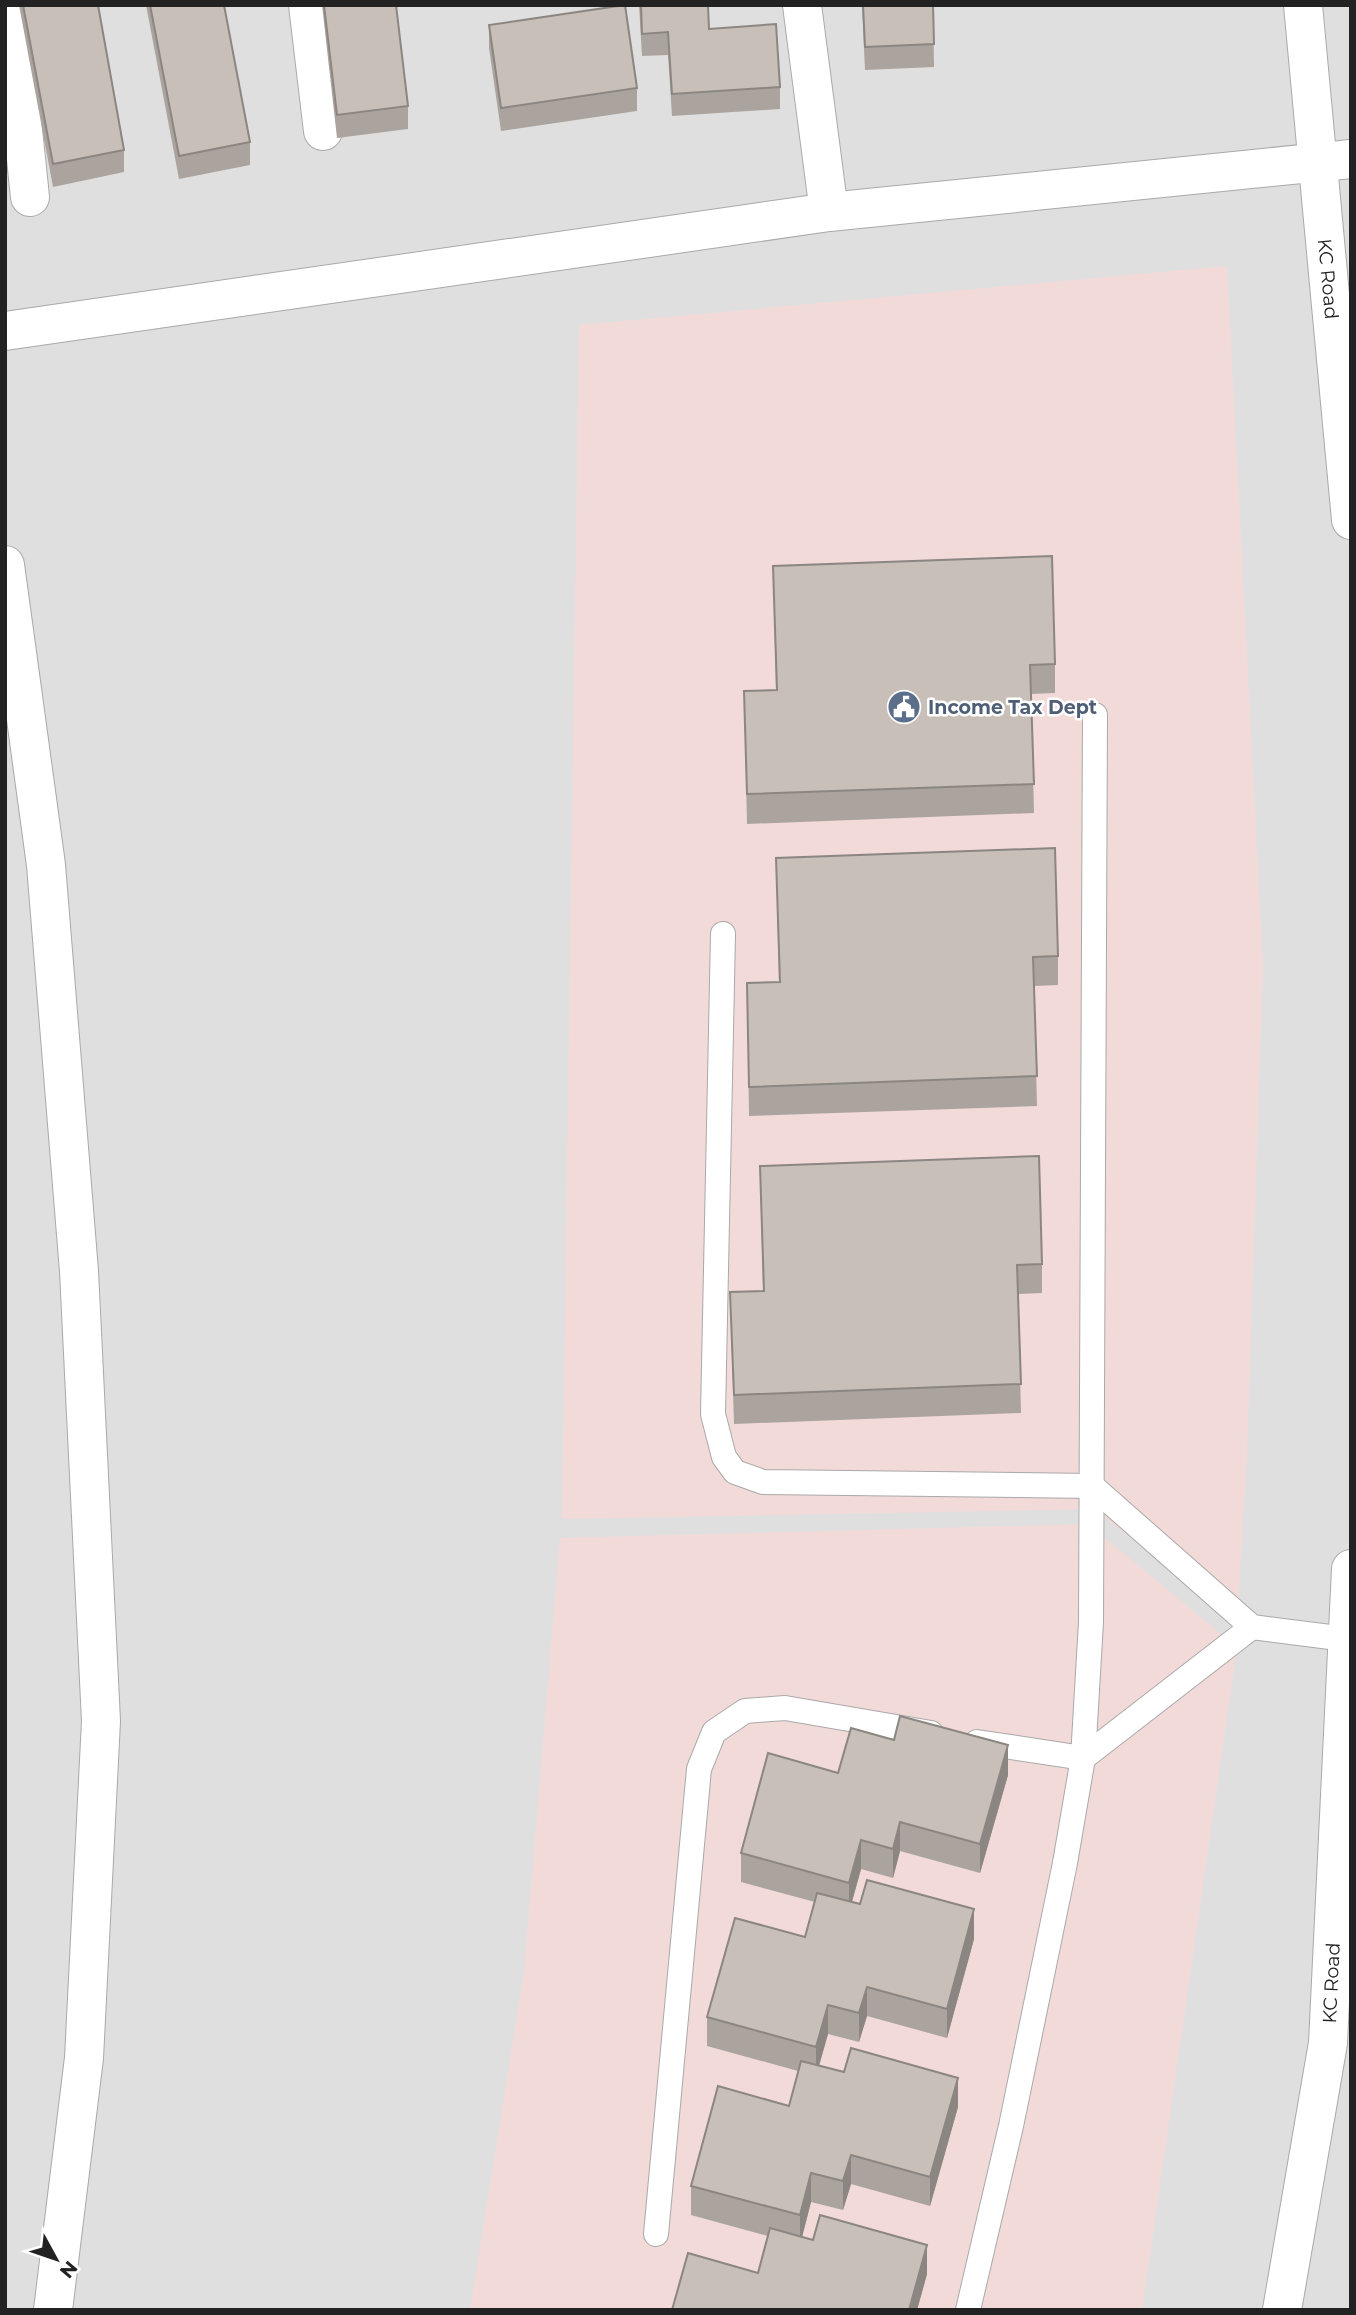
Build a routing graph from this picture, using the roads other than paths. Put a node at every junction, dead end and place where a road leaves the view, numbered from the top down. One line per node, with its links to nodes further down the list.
1 (10, 5): 7 (street)
2 (308, 5): 5 (street)
3 (802, 5): 8 (street)
4 (1303, 5): 6 (street, KC Road)
5 (323, 131)
6 (1334, 161): 8 (street); 10 (street, KC Road)
7 (30, 197)
8 (829, 212): 9 (street)
9 (5, 331)
10 (1351, 520)
11 (5, 565): 20 (street)
12 (1095, 715): 14 (lane)
13 (723, 934): 14 (lane)
14 (1092, 1486): 16 (lane); 18 (lane)
15 (1351, 1569): 17 (street, KC Road)
16 (1252, 1627): 17 (lane); 18 (lane)
17 (1346, 1639): 22 (street, KC Road)
18 (1083, 1758): 19 (lane); 21 (lane)
19 (656, 2234)
20 (53, 2310)
21 (968, 2310)
22 (1282, 2310)

